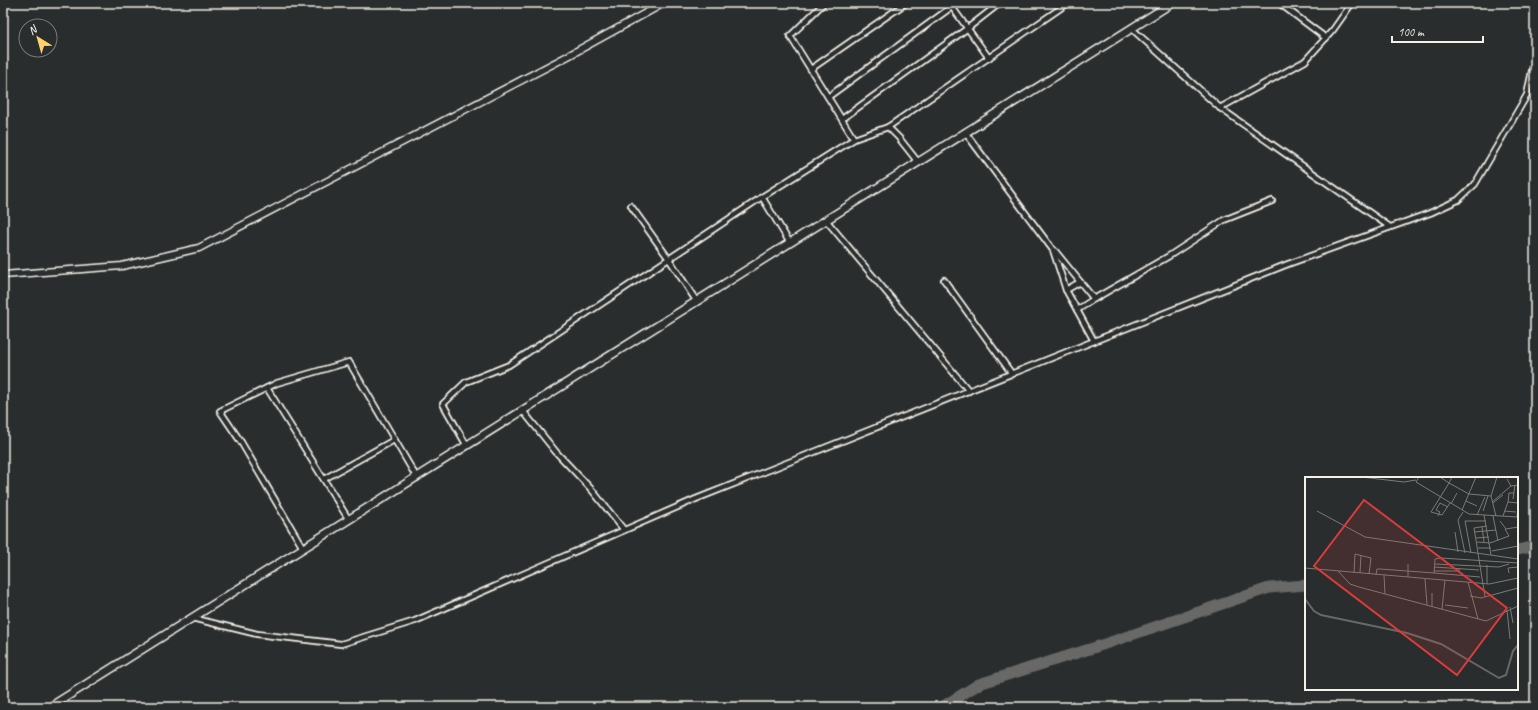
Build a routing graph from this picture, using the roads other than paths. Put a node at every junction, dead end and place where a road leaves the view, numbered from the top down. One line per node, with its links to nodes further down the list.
1 (664, 3): 32 (street)
2 (824, 3): 16 (street)
3 (906, 3): 16 (street)
4 (957, 3): 10 (street)
5 (1000, 3): 11 (street)
6 (1068, 3): 15 (street)
7 (1172, 3): 12 (main road)
8 (1279, 3): 13 (street)
9 (1352, 3): 13 (street)
10 (952, 7): 11 (street); 17 (street)
11 (968, 28): 15 (street); 19 (street)
12 (1132, 28): 18 (street); 21 (main road)
13 (1326, 38): 18 (street)
14 (1535, 56): 28 (street)
15 (989, 58): 20 (street)
16 (811, 69): 17 (street)
17 (828, 97): 19 (street)
18 (1220, 108): 28 (street)
19 (842, 119): 22 (street)
20 (888, 127): 22 (street); 23 (street)
21 (965, 132): 23 (main road); 30 (street)
22 (854, 139): 24 (street)
23 (918, 162): 27 (main road)
24 (762, 197): 29 (street); 31 (street)
25 (1272, 201): 36 (street)
26 (631, 206): 31 (street)
27 (826, 220): 29 (main road); 42 (street)
28 (1390, 227): 39 (street)
29 (790, 243): 37 (main road)
30 (1053, 250): 34 (street); 35 (street)
31 (669, 259): 37 (street); 45 (street)
32 (3, 275)
33 (944, 280): 40 (street)
34 (1080, 282): 35 (street); 36 (street)
35 (1066, 290): 38 (street)
36 (1094, 299): 38 (street)
37 (697, 302): 43 (main road)
38 (1078, 310): 39 (street)
39 (1094, 341): 40 (street)
40 (1012, 374): 42 (street)
41 (266, 388): 44 (street); 47 (street); 50 (street)
42 (969, 391): 49 (street)
43 (523, 411): 45 (main road); 49 (street)
44 (394, 440): 46 (street); 47 (street)
45 (466, 446): 46 (main road)
46 (417, 478): 48 (main road)
47 (324, 480): 48 (street)
48 (349, 520): 50 (main road)
49 (624, 530): 51 (street)
50 (303, 548): 51 (main road)
51 (190, 618): 52 (main road)
52 (50, 707)

